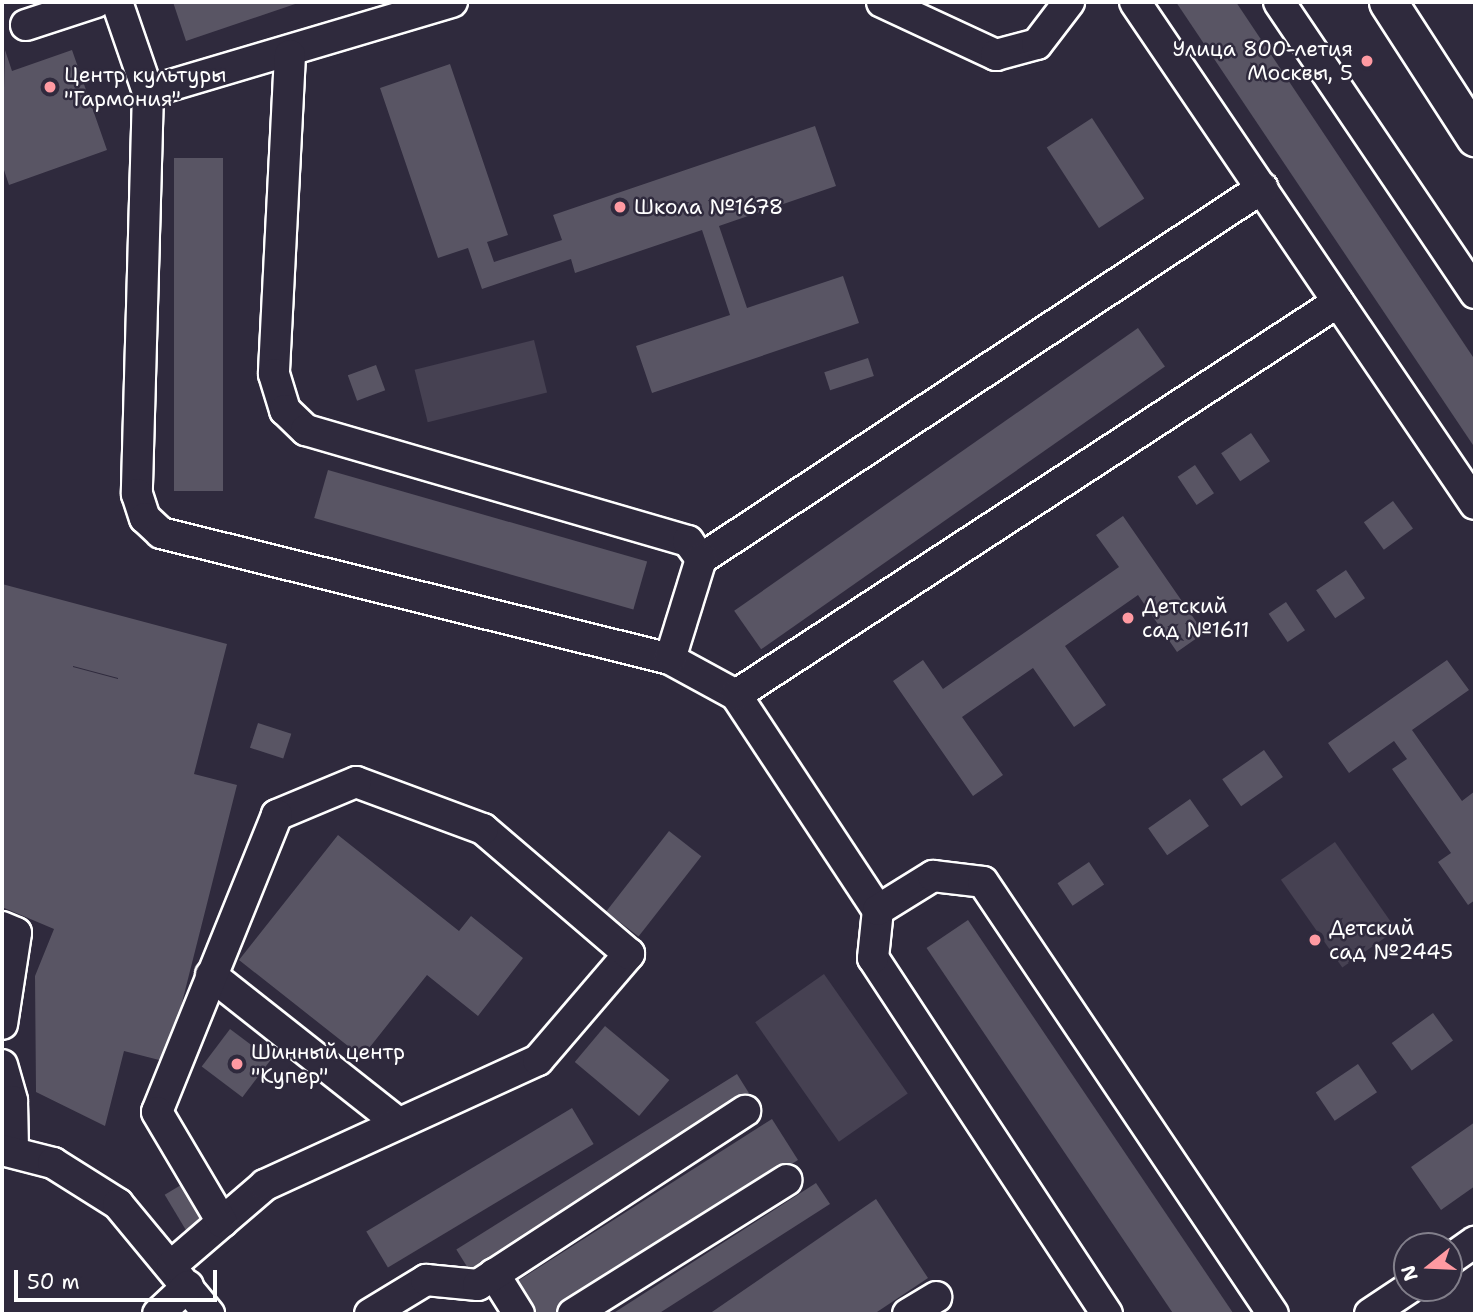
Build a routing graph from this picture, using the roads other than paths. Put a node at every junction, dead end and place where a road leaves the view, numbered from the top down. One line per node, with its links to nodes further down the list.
1 (96, 2): 9 (street)
2 (117, 2): 11 (street)
3 (452, 2): 10 (street)
4 (882, 2): 5 (street)
5 (1069, 2)
6 (1135, 2): 13 (street)
7 (1279, 2): 14 (street)
8 (1388, 2): 12 (main road)
9 (26, 25)
10 (290, 55): 11 (street); 17 (street)
11 (148, 92): 18 (street)
12 (1475, 137)
13 (1262, 188): 15 (street); 17 (street)
14 (1475, 293)
15 (1338, 302): 16 (street); 19 (street)
16 (1475, 504)
17 (701, 559): 18 (street)
18 (670, 659): 19 (street)
19 (736, 695): 20 (street)
20 (878, 911): 40 (street); 41 (street)
21 (2, 927): 23 (street)
22 (211, 975): 26 (street); 26 (street); 29 (street)
23 (2, 1024)
24 (2, 1065): 27 (street)
25 (745, 1111): 31 (street)
26 (397, 1122): 29 (street)
27 (7, 1150): 30 (street)
28 (787, 1180): 38 (street)
29 (222, 1222): 30 (street)
30 (180, 1275): 34 (street); 35 (street)
31 (494, 1275): 36 (street); 37 (street)
32 (936, 1297): 39 (street)
33 (1393, 1299): 42 (street)
34 (159, 1314)
35 (209, 1314)
36 (370, 1314)
37 (519, 1314)
38 (573, 1314)
39 (908, 1314)
40 (1107, 1314)
41 (1273, 1314)
42 (1370, 1314)

